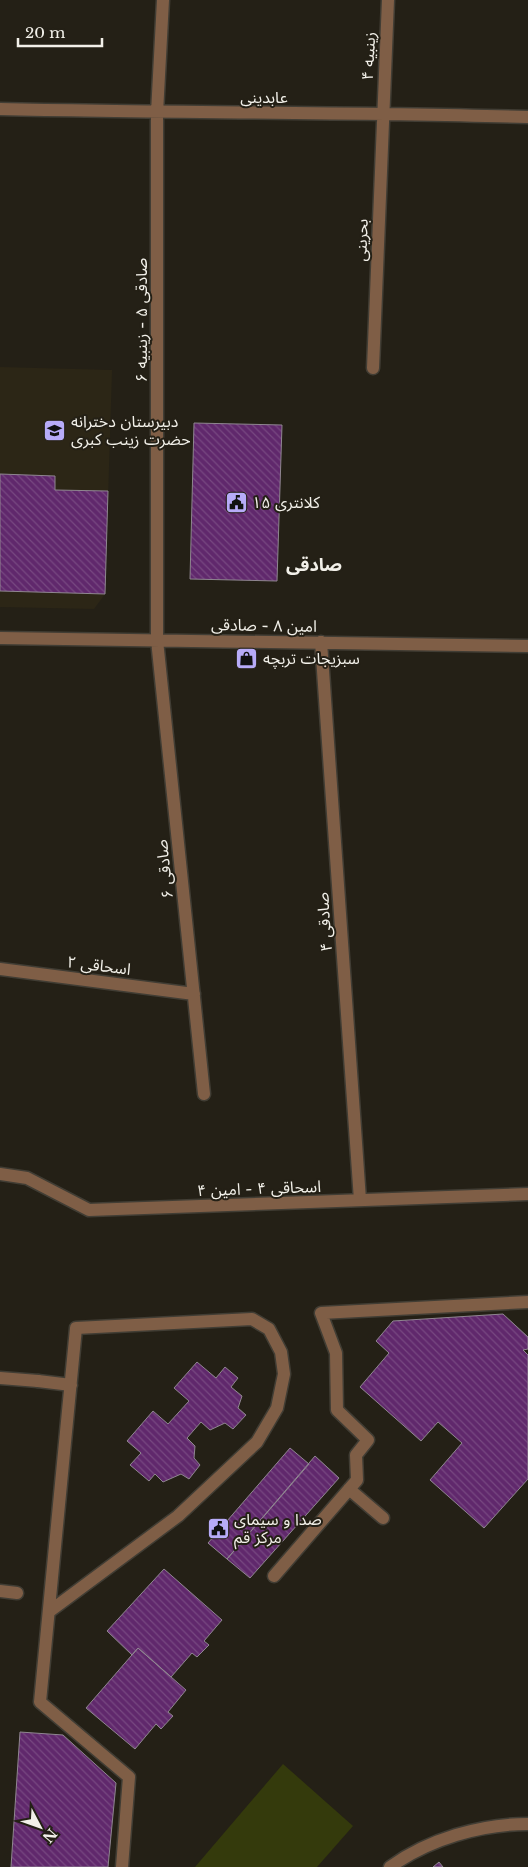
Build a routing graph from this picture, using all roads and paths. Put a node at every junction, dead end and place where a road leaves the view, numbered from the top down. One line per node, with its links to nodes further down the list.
1 (163, 0): 4 (street, صادقی ۵ - زینبیه ۶)
2 (388, 0): 5 (street, زینبیه ۴)
3 (0, 109): 4 (street, عابدینی)
4 (158, 113): 5 (street, عابدینی); 9 (street, صادقی ۵ - زینبیه ۶)
5 (382, 113): 6 (street, عابدینی); 7 (street, بحرینی)
6 (528, 117)
7 (373, 368)
8 (0, 638): 9 (street, امین ۸ - صادقی)
9 (157, 640): 10 (street, امین ۸ - صادقی); 13 (street, صادقی ۶)
10 (321, 642): 11 (street, امین ۸ - صادقی); 17 (street, صادقی ۴)
11 (528, 646)
12 (0, 969): 13 (street, اسحاقی ۲)
13 (194, 994): 14 (street, صادقی ۶)
14 (204, 1094)
15 (0, 1174): 17 (street, اسحاقی ۴ - امین ۴)
16 (528, 1194): 17 (street, اسحاقی ۴ - امین ۴)
17 (360, 1200)
18 (528, 1302): 21 (street)
19 (0, 1378): 20 (street)
20 (71, 1385): 26 (street); 26 (street)
21 (349, 1489): 22 (street); 23 (street)
22 (383, 1518)
23 (274, 1576)
24 (0, 1591): 25 (street)
25 (17, 1593)
26 (50, 1610): 28 (street)
27 (528, 1824): 29 (street)
28 (122, 1867)
29 (390, 1867)

